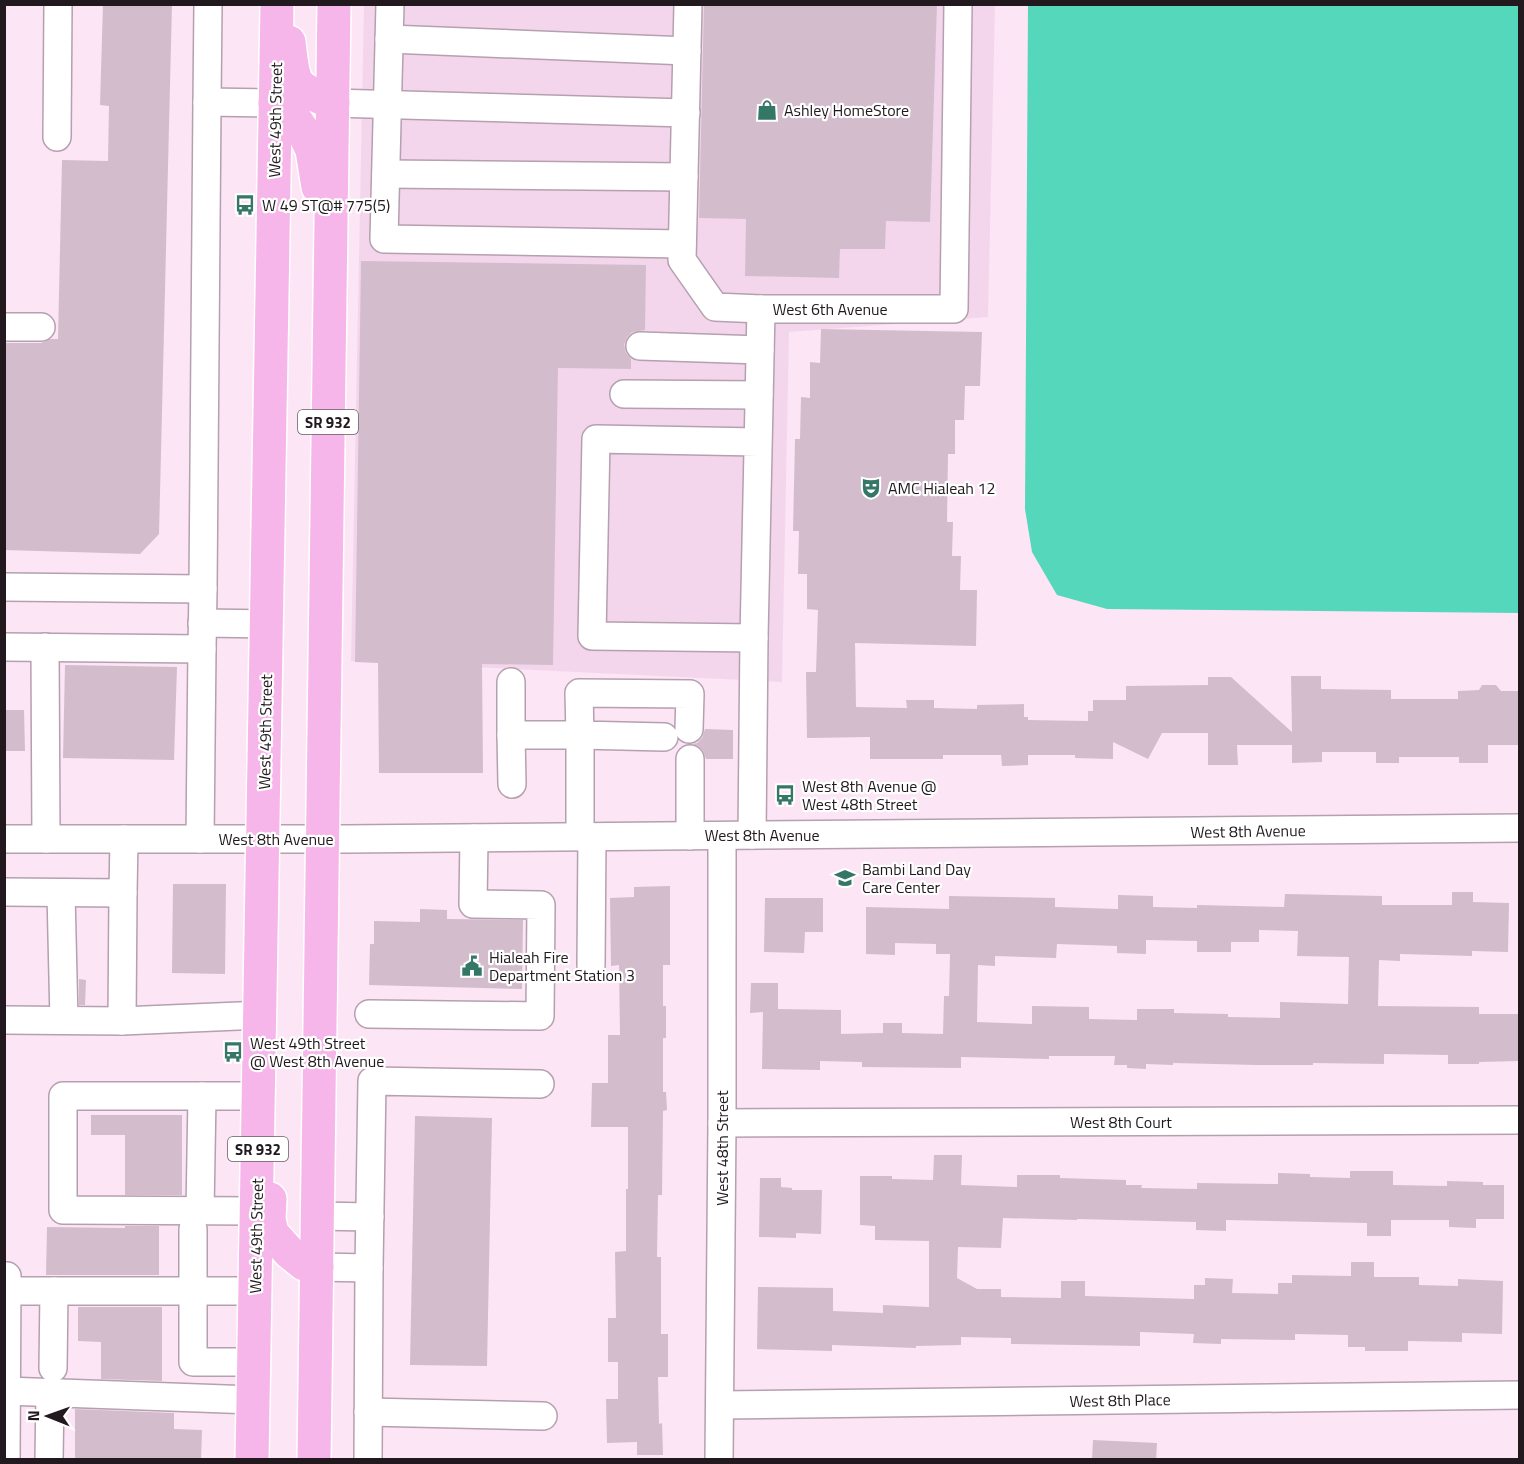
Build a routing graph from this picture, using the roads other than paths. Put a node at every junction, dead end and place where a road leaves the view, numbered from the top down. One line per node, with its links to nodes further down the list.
1 (58, 4): 16 (street)
2 (208, 4): 11 (street)
3 (277, 4): 12 (main road, West 49th Street / SR 932)
4 (285, 4): 13 (main road)
5 (334, 4): 13 (main road, SR 932)
6 (390, 4): 9 (street)
7 (688, 4): 10 (street, West 6th Avenue)
8 (958, 4): 21 (street, West 6th Avenue)
9 (389, 39): 10 (street); 14 (street)
10 (687, 51): 15 (street, West 6th Avenue)
11 (207, 102): 12 (street); 30 (street)
12 (275, 103): 20 (main road); 31 (main road, West 49th Street / SR 932)
13 (333, 103): 14 (street); 20 (main road, SR 932)
14 (388, 104): 15 (street); 17 (street)
15 (686, 113): 18 (street, West 6th Avenue)
16 (57, 137)
17 (386, 174): 18 (street); 19 (street)
18 (684, 177): 19 (street, West 6th Avenue)
19 (682, 244): 21 (street, West 6th Avenue)
20 (330, 262): 54 (main road, SR 932)
21 (761, 309): 25 (street)
22 (4, 327): 23 (street)
23 (41, 327)
24 (640, 346): 25 (street)
25 (759, 350): 27 (street)
26 (624, 394): 27 (street)
27 (759, 395): 28 (street)
28 (758, 442): 33 (street); 33 (street)
29 (4, 587): 30 (street)
30 (202, 589): 32 (street)
31 (267, 624): 32 (street); 53 (main road, West 49th Street / SR 932)
32 (202, 636): 35 (street); 52 (street)
33 (754, 638): 46 (street)
34 (4, 647): 35 (street)
35 (45, 647): 50 (street)
36 (511, 682): 38 (street)
37 (689, 729): 39 (street)
38 (511, 735): 39 (street); 42 (street)
39 (580, 735): 40 (street); 47 (street)
40 (664, 736)
41 (690, 759): 44 (street)
42 (512, 784)
43 (1520, 828): 46 (street, West 8th Avenue)
44 (690, 836): 45 (street, West 8th Avenue); 47 (street, West 8th Avenue)
45 (722, 836): 46 (street, West 8th Avenue); 68 (street, West 48th Street)
46 (752, 836)
47 (586, 837): 48 (street, West 8th Avenue); 58 (street)
48 (474, 838): 54 (street, West 8th Avenue); 59 (street)
49 (4, 839): 50 (street, West 8th Avenue)
50 (46, 839): 51 (street, West 8th Avenue)
51 (124, 839): 52 (street, West 8th Avenue); 57 (street)
52 (200, 839): 53 (street, West 8th Avenue)
53 (264, 839): 54 (street, West 8th Avenue); 60 (main road, West 49th Street / SR 932)
54 (323, 839): 70 (main road, SR 932)
55 (4, 892): 56 (street)
56 (61, 893): 57 (street); 62 (street)
57 (123, 893): 63 (street)
58 (591, 965)
59 (369, 1014)
60 (260, 1015): 63 (street); 65 (main road, West 49th Street / SR 932)
61 (4, 1020): 62 (street)
62 (64, 1020): 63 (street)
63 (122, 1021)
64 (540, 1084): 71 (street)
65 (259, 1091): 66 (street); 69 (main road, West 49th Street / SR 932); 73 (main road)
66 (202, 1096): 72 (street); 72 (street)
67 (1520, 1120): 68 (street, West 8th Court)
68 (722, 1124): 84 (street, West 48th Street)
69 (257, 1210): 72 (street); 78 (main road, West 49th Street / SR 932)
70 (318, 1216): 71 (street); 73 (main road, SR 932)
71 (370, 1217): 74 (street)
72 (196, 1220): 77 (street)
73 (317, 1267): 74 (street); 90 (main road, SR 932)
74 (369, 1268): 85 (street)
75 (6, 1284): 76 (street); 81 (street)
76 (54, 1291): 77 (street); 80 (street)
77 (193, 1291): 78 (street); 79 (street)
78 (255, 1291): 79 (main road, West 49th Street / SR 932)
79 (254, 1362): 83 (main road, West 49th Street / SR 932)
80 (51, 1380): 81 (street); 83 (street); 88 (street)
81 (6, 1391): 87 (street)
82 (1520, 1395): 84 (street, West 8th Place)
83 (253, 1400): 89 (main road, West 49th Street / SR 932)
84 (720, 1405): 92 (street, West 48th Street)
85 (368, 1412): 86 (street); 91 (street)
86 (543, 1416)
87 (6, 1460)
88 (49, 1460)
89 (252, 1460)
90 (314, 1460)
91 (369, 1460)
92 (719, 1460)

